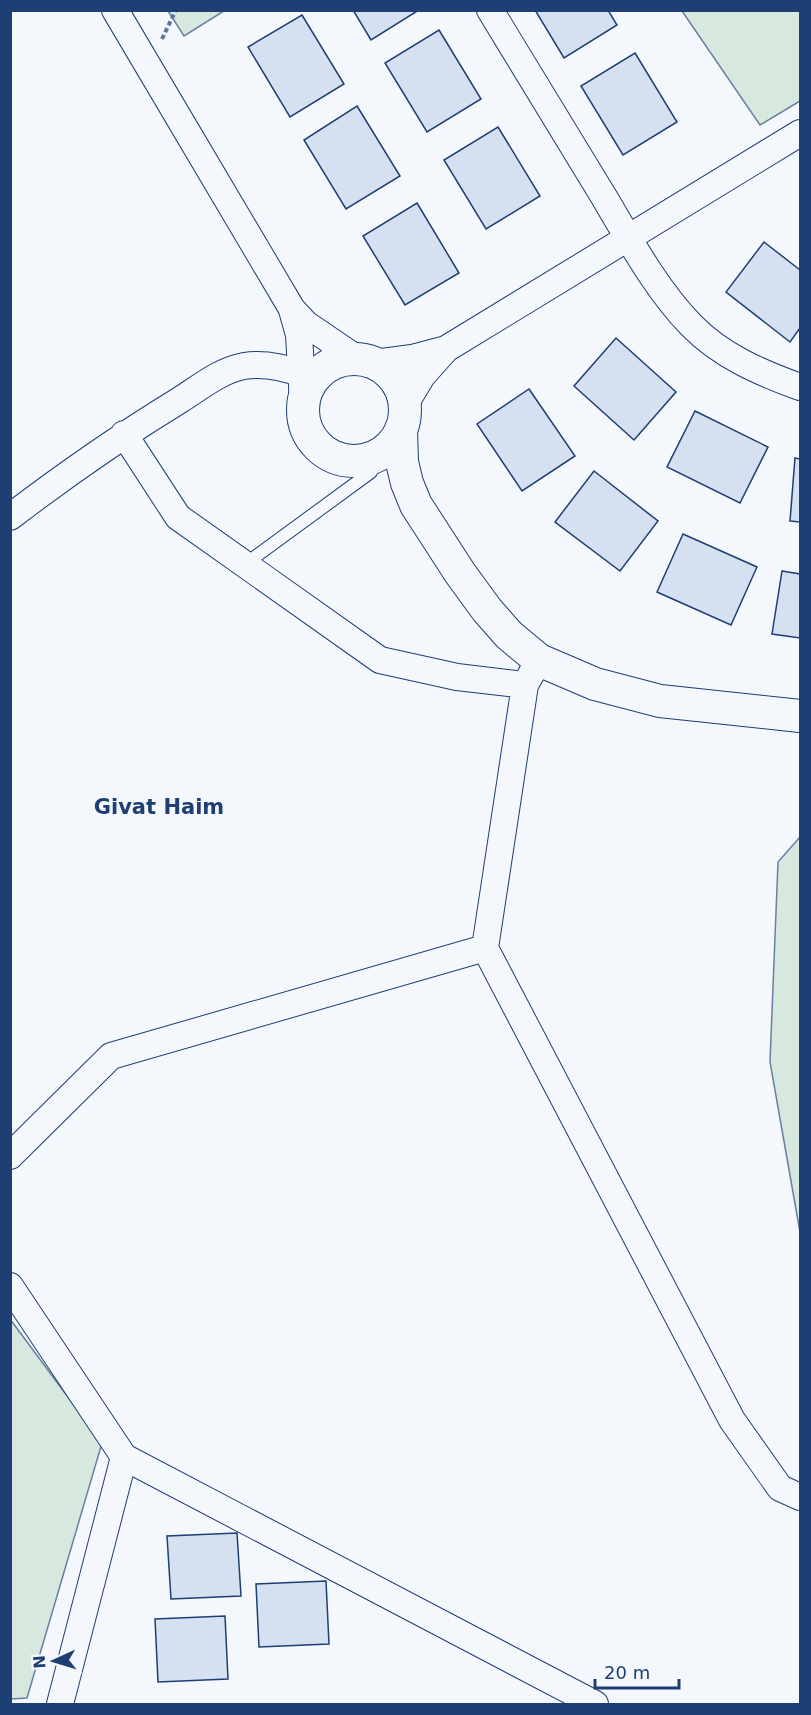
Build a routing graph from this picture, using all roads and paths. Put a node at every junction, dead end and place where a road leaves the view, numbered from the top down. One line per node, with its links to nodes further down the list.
1 (115, 10): 5 (street)
2 (490, 10): 4 (street)
3 (801, 134): 4 (street)
4 (628, 238): 6 (street); 8 (street)
5 (292, 309): 7 (street); 9 (street)
6 (446, 349): 7 (street); 10 (street)
7 (367, 361): 9 (street); 10 (street)
8 (801, 387)
9 (303, 389): 11 (street); 12 (street)
10 (402, 418): 12 (street); 13 (street)
11 (124, 434): 14 (street); 15 (street)
12 (360, 466): 13 (street); 15 (lane)
13 (416, 505): 16 (street)
14 (10, 517)
15 (243, 564): 16 (street)
16 (532, 673): 17 (street); 18 (street)
17 (801, 716)
18 (485, 948): 19 (street); 22 (street)
19 (12, 1153)
20 (10, 1286): 21 (street)
21 (124, 1457): 23 (street); 24 (street)
22 (801, 1497)
23 (60, 1704)
24 (595, 1704)

